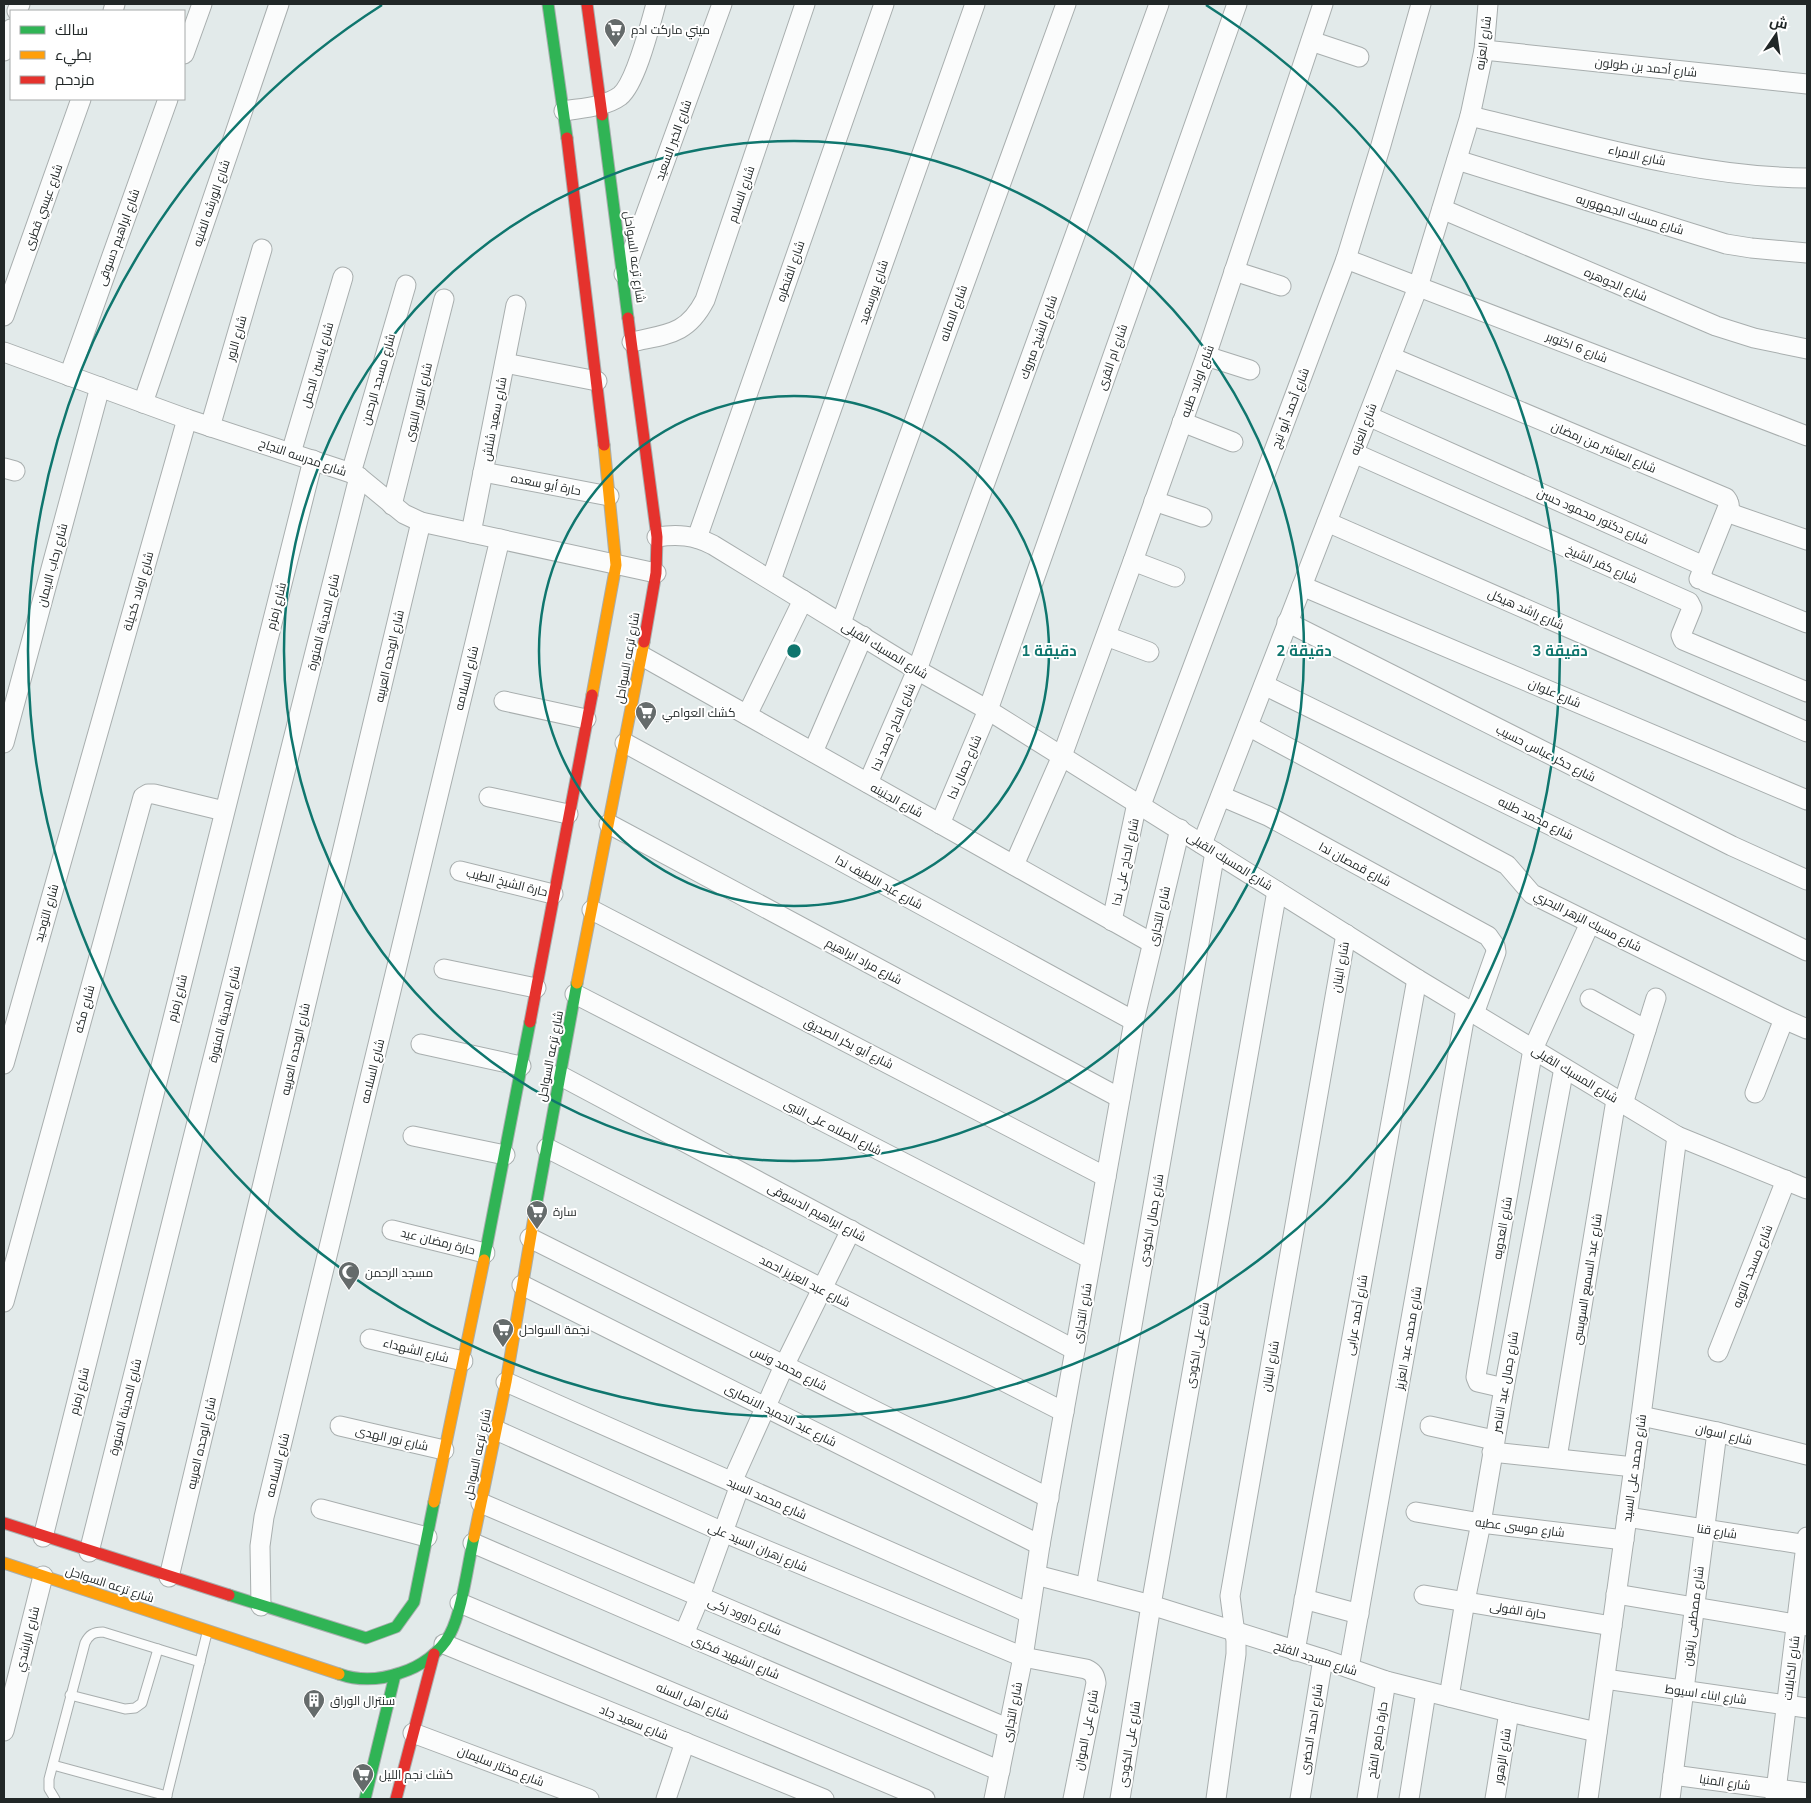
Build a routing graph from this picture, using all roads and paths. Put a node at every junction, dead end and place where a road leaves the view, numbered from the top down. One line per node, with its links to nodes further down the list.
1 (202, 4): 20 (street)
2 (279, 4): 53 (street, شارع الورشه الفنيه)
3 (548, 4): 26 (main road, شارع ترعه السواحل)
4 (587, 4): 25 (main road, شارع ترعه السواحل)
5 (656, 4): 25 (street)
6 (722, 4): 35 (street, شارع الخبر السعيد)
7 (804, 4): 43 (street, شارع السلام)
8 (884, 4): 74 (street, شارع القنطره)
9 (975, 4): 82 (street, شارع بورسعيد)
10 (1066, 4): 87 (street, شارع الامانه)
11 (1159, 4): 93 (street, شارع الشيخ مبروك)
12 (1236, 4): 97 (street, شارع ام القرى)
13 (1323, 4): 17 (street, شارع اولاد طلبه)
14 (1421, 4): 33 (street, شارع أحمد أبو تيج)
15 (1488, 4): 18 (street, شارع العزبه)
16 (10, 32): 19 (street)
17 (1310, 41): 21 (street); 34 (street, شارع اولاد طلبه)
18 (1484, 50): 22 (street, شارع أحمد بن طولون); 27 (street, شارع العزبه)
19 (4, 51)
20 (185, 51)
21 (1359, 57)
22 (1807, 84)
23 (81, 100): 42 (street, شارع عيسي قطرى)
24 (168, 100): 50 (street, شارع ابراهيم دسوقى)
25 (600, 104): 26 (street); 35 (main road, شارع ترعه السواحل)
26 (564, 111): 51 (main road, شارع ترعه السواحل)
27 (1470, 116): 28 (street, شارع العزبه); 29 (street, شارع الامراء)
28 (1457, 160): 30 (street, شارع العزبه); 32 (street, شارع مسبك الجمهوريه)
29 (1807, 178)
30 (1442, 209): 39 (street, شارع العزبه); 45 (street, شارع الجوهره)
31 (262, 249): 57 (street, شارع النور)
32 (1807, 253)
33 (1346, 259): 39 (street, شارع 6 اكتوبر); 111 (street, شارع أحمد أبو تيج)
34 (1234, 271): 38 (street); 46 (street, شارع اولاد طلبه)
35 (623, 276): 43 (main road, شارع ترعه السواحل)
36 (343, 277): 60 (street, شارع ياسين الجمل)
37 (406, 285): 64 (street, شارع مسجد الرحمن)
38 (1281, 286)
39 (1418, 287): 47 (street, شارع العزبه); 58 (street, شارع 6 اكتوبر)
40 (444, 299): 68 (street, شارع النور النبوى)
41 (516, 305): 48 (street, شارع سعيد شلش)
42 (4, 316)
43 (632, 342): 73 (main road, شارع ترعه السواحل)
44 (4, 352): 50 (street, شارع مدرسه النجاح)
45 (1802, 352)
46 (1206, 356): 49 (street); 56 (street, شارع اولاد طلبه)
47 (1391, 357): 54 (street, شارع العزبه); 67 (street, شارع العاشر من رمضان)
48 (505, 363): 51 (street); 63 (street, شارع سعيد شلش)
49 (1250, 370)
50 (69, 376): 52 (street, شارع مدرسه النجاح)
51 (597, 381): 65 (main road, شارع ترعه السواحل)
52 (100, 387): 53 (street, شارع مدرسه النجاح); 102 (street, شارع رحاب الايمان)
53 (143, 403): 55 (street, شارع مدرسه النجاح)
54 (1368, 416): 61 (street, شارع العزبه); 79 (street, شارع دكتور محمود حسن)
55 (188, 419): 57 (street, شارع مدرسه النجاح); 106 (street, شارع اولاد كحيلة)
56 (1182, 422): 59 (street); 66 (street, شارع اولاد طلبه)
57 (210, 427): 60 (street, شارع مدرسه النجاح)
58 (1807, 436)
59 (1233, 442)
60 (291, 453): 62 (street, شارع مدرسه النجاح)
61 (1354, 453): 71 (street, شارع العزبه); 85 (street, شارع كفر الشيخ)
62 (312, 460): 64 (street, شارع مدرسه النجاح); 112 (street, شارع زمزم)
63 (483, 472): 65 (street, حارة أبو سعده); 72 (street, شارع سعيد شلش)
64 (355, 475): 68 (street, شارع مدرسه النجاح); 202 (street, شارع المدينة المنورة)
65 (609, 496): 78 (main road, شارع ترعه السواحل)
66 (1154, 501): 69 (street); 77 (street, شارع اولاد طلبه)
67 (1729, 504): 76 (street, شارع العاشر من رمضان); 79 (street)
68 (392, 505): 70 (street, شارع مدرسه النجاح)
69 (1202, 517)
70 (421, 522): 72 (street, شارع مدرسه النجاح); 206 (street, شارع الوحده العربيه)
71 (1327, 522): 83 (street, شارع العزبه); 101 (street, شارع راشد هيكل)
72 (471, 533): 75 (street, شارع مدرسه النجاح)
73 (657, 537): 74 (street, شارع المسبك القبلى); 80 (main road, شارع ترعه السواحل)
74 (697, 538): 82 (street, شارع المسبك القبلى)
75 (500, 539): 78 (street, شارع مدرسه النجاح); 215 (street, شارع السلامه)
76 (1807, 540)
77 (1133, 561): 81 (street); 90 (street, شارع اولاد طلبه)
78 (616, 564): 80 (street, شارع مدرسه النجاح); 99 (main road, شارع ترعه السواحل)
79 (1702, 571): 85 (street); 88 (street, شارع دكتور محمود حسن)
80 (656, 573): 92 (main road, شارع ترعه السواحل)
81 (1175, 577)
82 (771, 580): 84 (street, شارع المسبك القبلى)
83 (1302, 586): 86 (street, شارع العزبه); 110 (street, شارع علوان)
84 (804, 600): 87 (street, شارع المسبك القبلى); 98 (street)
85 (1690, 603): 95 (street)
86 (1287, 622): 94 (street, شارع العزبه); 120 (street, شارع حكر عباس حسيب)
87 (841, 623): 89 (street, شارع المسبك القبلى)
88 (1807, 623)
89 (863, 636): 93 (street, شارع المسبك القبلى); 104 (street)
90 (1106, 636): 91 (street); 105 (street, شارع اولاد طلبه)
91 (1149, 652)
92 (642, 656): 98 (street, شارع الجنينه); 103 (main road, شارع ترعه السواحل)
93 (918, 670): 97 (street, شارع المسبك القبلى); 107 (street, شارع الحاج احمد ندا)
94 (1264, 685): 100 (street, شارع العزبه); 129 (street, شارع محمد طلبه)
95 (1807, 692)
96 (504, 701): 99 (street)
97 (988, 710): 105 (street, شارع المسبك القبلى); 115 (street, شارع جمال ندا)
98 (747, 715): 104 (street, شارع الجنينه)
99 (586, 719): 113 (main road, شارع ترعه السواحل)
100 (1248, 726): 108 (street, شارع العزبه); 125 (street, شارع مسبك الزهر البحري)
101 (1807, 732)
102 (4, 743)
103 (625, 743): 114 (main road, شارع ترعه السواحل); 140 (street, شارع عبد اللطيف ندا)
104 (812, 752): 107 (street, شارع الجنينه)
105 (1062, 756): 111 (street, شارع المسبك القبلى); 118 (street, شارع اولاد طلبه)
106 (89, 762): 145 (street, شارع التوحيد)
107 (868, 784): 115 (street, شارع الجنينه)
108 (1221, 796): 117 (street, شارع العزبه); 127 (street, شارع قمصان ندا)
109 (489, 797): 113 (street)
110 (1807, 800)
111 (1139, 804): 116 (street, شارع المسبك القبلى); 124 (street, شارع الحاج على ندا)
112 (224, 811): 166 (street, شارع مكه); 196 (street, شارع زمزم)
113 (568, 814): 122 (main road, شارع ترعه السواحل)
114 (609, 824): 123 (main road, شارع ترعه السواحل); 150 (street, شارع مراد ابراهيم)
115 (940, 824): 118 (street, شارع الجنينه)
116 (1180, 829): 117 (street, شارع المسبك القبلى); 128 (street, شارع التجارى)
117 (1209, 848): 121 (street, شارع المسبك القبلى); 207 (street, شارع جمال الكودى)
118 (1014, 865): 124 (street, شارع الجنينه)
119 (460, 871): 122 (street, حارة الشيخ الطيب)
120 (1807, 880)
121 (1277, 891): 126 (street, شارع المسبك القبلى); 214 (street, شارع على الكودى)
122 (553, 894): 130 (main road, شارع ترعه السواحل)
123 (592, 910): 135 (main road, شارع ترعه السواحل); 156 (street, شارع أبو بكر الصديق)
124 (1112, 921): 128 (street, شارع الجنينه)
125 (1590, 923): 139 (street, شارع مسبك الزهر البحري); 144 (street)
126 (1346, 934): 133 (street, شارع المسبك القبلى); 222 (street, شارع البنان)
127 (1488, 936): 138 (street, شارع محمد عبد العزيز)
128 (1152, 943): 140 (street, شارع التجارى)
129 (1807, 951)
130 (541, 959): 131 (main road); 134 (main road, شارع ترعه السواحل)
131 (557, 962)
132 (444, 968): 134 (street)
133 (1417, 980): 138 (street, شارع المسبك القبلى); 211 (street, شارع أحمد عرابى)
134 (536, 988): 146 (main road, شارع ترعه السواحل)
135 (575, 994): 148 (main road, شارع ترعه السواحل); 163 (street, شارع الصلاه على النبى)
136 (1656, 998): 142 (street, شارع عبد السميع السويسى)
137 (1590, 999): 142 (street)
138 (1470, 1011): 144 (street, شارع المسبك القبلى); 218 (street, شارع محمد عبد العزيز)
139 (1784, 1019): 141 (street, شارع مسبك الزهر البحري); 149 (street)
140 (1134, 1021): 150 (street, شارع التجارى)
141 (1806, 1023)
142 (1646, 1030): 151 (street, شارع عبد السميع السويسى)
143 (421, 1044): 146 (street)
144 (1534, 1049): 147 (street, شارع المسبك القبلى); 173 (street, شارع العدويه)
145 (4, 1064)
146 (521, 1066): 155 (main road, شارع ترعه السواحل)
147 (1564, 1068): 151 (street, شارع المسبك القبلى); 173 (street, شارع جمال عبد الناصر)
148 (559, 1075): 154 (main road, شارع ترعه السواحل); 160 (street, شارع ابراهيم الدسوقى)
149 (1756, 1093)
150 (1120, 1098): 156 (street, شارع التجارى)
151 (1620, 1102): 153 (street, شارع المسبك القبلى); 184 (street, شارع عبد السميع السويسى)
152 (413, 1136): 155 (street)
153 (1677, 1136): 157 (street, شارع المسبك القبلى); 176 (street, شارع محمد على السيد)
154 (547, 1148): 161 (main road, شارع ترعه السواحل); 165 (street, شارع عبد العزيز احمد)
155 (505, 1155): 162 (main road, شارع ترعه السواحل)
156 (1106, 1176): 163 (street, شارع التجارى)
157 (1786, 1180): 158 (street, شارع المسبك القبلى); 169 (street, شارع مسجد التوبه)
158 (1807, 1189)
159 (392, 1230): 162 (street, حارة رمضان عيد)
160 (851, 1230): 165 (street); 168 (street, شارع ابراهيم الدسوقى)
161 (530, 1238): 164 (main road, شارع ترعه السواحل); 171 (street, شارع محمد ونس)
162 (484, 1253): 170 (main road, شارع ترعه السواحل)
163 (1091, 1259): 168 (street, شارع التجارى)
164 (522, 1285): 172 (main road, شارع ترعه السواحل); 174 (street, شارع عبد الحميد الانصارى)
165 (822, 1290): 171 (street); 175 (street, شارع عبد العزيز احمد)
166 (4, 1302)
167 (370, 1339): 170 (street, شارع الشهداء)
168 (1075, 1350): 175 (street, شارع التجارى)
169 (1718, 1352)
170 (463, 1361): 182 (main road, شارع ترعه السواحل)
171 (784, 1366): 174 (street); 187 (street, شارع محمد ونس)
172 (506, 1382): 179 (main road, شارع ترعه السواحل); 186 (street, شارع محمد السيد)
173 (1504, 1388): 181 (street, شارع جمال عبد الناصر)
174 (766, 1408): 186 (street); 201 (street, شارع عبد الحميد الانصارى)
175 (1064, 1412): 187 (street, شارع التجارى)
176 (1641, 1416): 180 (street, شارع اسوان); 185 (street, شارع محمد على السيد)
177 (340, 1426): 182 (street, شارع نور الهدى)
178 (1430, 1426): 181 (street)
179 (496, 1430): 188 (main road, شارع ترعه السواحل); 195 (street, شارع زهران السيد على)
180 (1717, 1432): 183 (street, شارع اسوان); 194 (street, شارع مصطفى زيتون)
181 (1493, 1446): 184 (street); 193 (street, شارع جمال عبد الناصر)
182 (444, 1450): 197 (main road, شارع ترعه السواحل)
183 (1807, 1455)
184 (1557, 1458): 185 (street)
185 (1634, 1467): 191 (street, شارع محمد على السيد)
186 (736, 1484): 195 (street); 217 (street, شارع محمد السيد)
187 (1049, 1498): 201 (street, شارع التجارى)
188 (481, 1503): 200 (main road, شارع ترعه السواحل); 210 (street, شارع داوود زكى)
189 (321, 1509): 197 (street)
190 (1416, 1512): 193 (street, شارع موسى عطيه)
191 (1628, 1516): 194 (street, شارع قنا); 198 (street, شارع محمد على السيد)
192 (4, 1523): 196 (main road, شارع ترعه السواحل)
193 (1480, 1523): 198 (street, شارع موسى عطيه); 212 (street, شارع جمال عبد الناصر)
194 (1704, 1528): 199 (street, شارع قنا); 216 (street, شارع مصطفى زيتون)
195 (723, 1532): 210 (street); 227 (street, شارع زهران السيد على)
196 (43, 1537): 202 (main road, شارع ترعه السواحل)
197 (427, 1537): 215 (main road, شارع ترعه السواحل)
198 (1624, 1540): 208 (street, شارع محمد على السيد)
199 (1807, 1542): 219 (street, شارع الكابلات)
200 (473, 1544): 213 (main road, شارع ترعه السواحل); 223 (street, شارع الشهيد فكرى)
201 (1040, 1545): 204 (street, شارع التجارى)
202 (89, 1552): 206 (main road, شارع ترعه السواحل)
203 (4, 1563): 205 (main road, شارع ترعه السواحل)
204 (1036, 1575): 207 (street, شارع مسجد الفتح); 217 (street, شارع التجارى)
205 (43, 1576): 221 (main road, شارع ترعه السواحل); 238 (street, شارع الراشدي)
206 (169, 1577): 215 (main road, شارع ترعه السواحل)
207 (1086, 1588): 214 (street, شارع مسجد الفتح)
208 (1616, 1594): 216 (street); 220 (street, شارع محمد على السيد)
209 (1424, 1595): 212 (street, حارة الفولى)
210 (700, 1596): 223 (street); 242 (street, شارع داوود زكى)
211 (1304, 1599): 218 (street); 226 (street, شارع أحمد عرابى)
212 (1465, 1601): 220 (street, حارة الفولى); 237 (street, شارع جمال عبد الناصر)
213 (460, 1603): 225 (main road, شارع ترعه السواحل); 259 (street, شارع اهل السنه)
214 (1151, 1605): 222 (street, شارع مسجد الفتح); 262 (street, شارع على الكودى)
215 (261, 1606)
216 (1695, 1607): 219 (street); 234 (street, شارع مصطفى زيتون)
217 (1029, 1613): 227 (street, شارع التجارى)
218 (1359, 1614): 230 (street, شارع محمد عبد العزيز)
219 (1802, 1625): 239 (street, شارع الكابلات)
220 (1612, 1626): 232 (street, شارع محمد على السيد)
221 (208, 1631): 229 (lane); 231 (main road, شارع ترعه السواحل)
222 (1235, 1632): 226 (street, شارع مسجد الفتح); 263 (street, شارع البنان)
223 (684, 1634): 248 (street, شارع الشهيد فكرى)
224 (158, 1649): 229 (lane); 236 (lane); 236 (lane)
225 (439, 1649): 231 (main road, شارع ترعه السواحل); 244 (main road); 246 (street, شارع سعيد جاد)
226 (1296, 1651): 228 (street, شارع مسجد الفتح)
227 (1024, 1657): 242 (street, شارع التجارى); 261 (street, شارع على الموان)
228 (1323, 1659): 230 (street, شارع مسجد الفتح); 264 (street, شارع احمد الحضرى)
229 (200, 1662): 252 (lane)
230 (1349, 1668): 233 (street, شارع مسجد الفتح)
231 (394, 1675): 254 (main road)
232 (1605, 1679): 234 (street, شارع ابناء اسيوط); 245 (street, شارع محمد على السيد)
233 (1386, 1681): 235 (street, شارع مسجد الفتح); 265 (street, حارة جامع الفتح)
234 (1684, 1691): 239 (street, شارع ابناء اسيوط); 249 (street, شارع مصطفى زيتون)
235 (1426, 1692): 237 (street, شارع مسجد الفتح); 266 (street)
236 (70, 1695): 247 (lane)
237 (1449, 1697): 241 (street, شارع مسجد الفتح)
238 (7, 1701): 243 (street, شارع الراشدي)
239 (1786, 1705): 240 (street, شارع ابناء اسيوط); 251 (street, شارع الكابلات)
240 (1807, 1708)
241 (1509, 1712): 245 (street, شارع مسجد الفتح); 267 (street, شارع الزهور)
242 (1009, 1729): 248 (street, شارع التجارى)
243 (4, 1731)
244 (413, 1732): 255 (main road); 256 (street, شارع مختار سليمان)
245 (1597, 1732): 268 (street, شارع محمد على السيد)
246 (685, 1742): 257 (street); 258 (street, شارع سعيد جاد)
247 (52, 1765): 252 (lane); 253 (lane)
248 (1000, 1770): 260 (street, شارع التجارى)
249 (1673, 1775): 251 (street, شارع المنيا); 269 (street, شارع مصطفى زيتون)
250 (1807, 1793): 251 (street, شارع المنيا)
251 (1776, 1794)
252 (166, 1798)
253 (55, 1799)
254 (365, 1799)
255 (396, 1799)
256 (589, 1799)
257 (666, 1799)
258 (824, 1799)
259 (925, 1799)
260 (994, 1799)
261 (1073, 1799)
262 (1120, 1799)
263 (1216, 1799)
264 (1300, 1799)
265 (1367, 1799)
266 (1409, 1799)
267 (1495, 1799)
268 (1588, 1799)
269 (1670, 1799)

